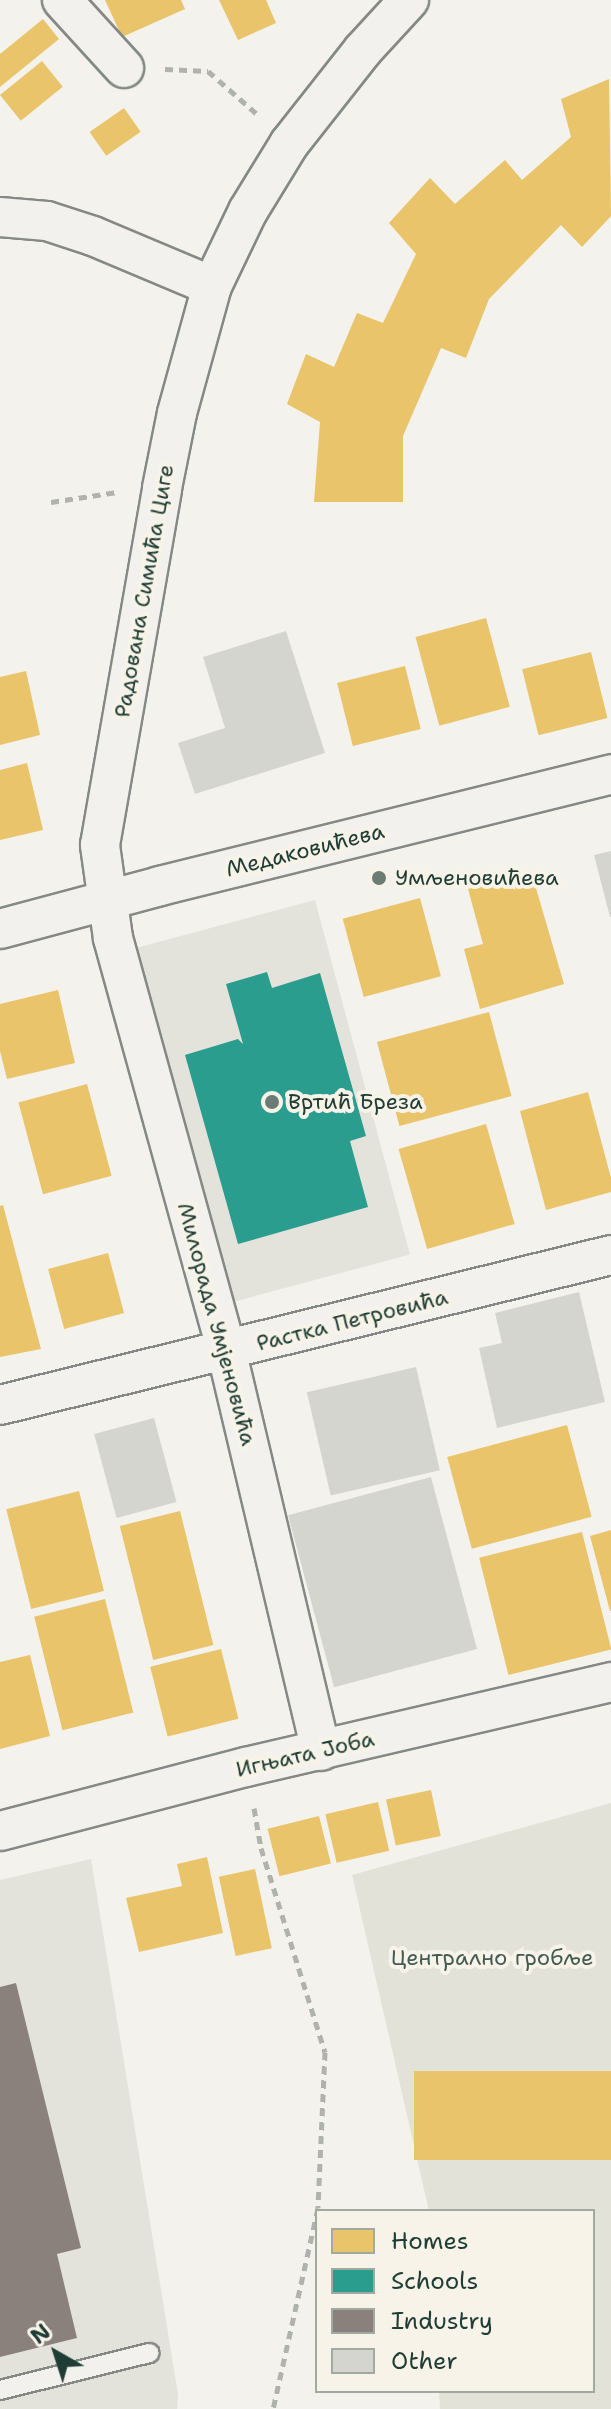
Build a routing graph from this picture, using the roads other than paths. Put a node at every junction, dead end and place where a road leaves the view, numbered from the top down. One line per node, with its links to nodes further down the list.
1 (62, 0): 3 (street)
2 (409, 0): 5 (street, Радована Симића Циге)
3 (124, 68)
4 (0, 217): 5 (street)
5 (212, 286): 7 (street, Радована Симића Циге)
6 (611, 774): 7 (street, Медаковићева)
7 (106, 900): 8 (street, Медаковићева); 10 (street, Милорада Умјеновића)
8 (0, 929)
9 (611, 1255): 10 (street, Растка Петровића)
10 (227, 1352): 11 (street, Растка Петровића); 13 (street, Милорада Умјеновића)
11 (0, 1405)
12 (611, 1682): 13 (street, Игњата Јоба)
13 (321, 1751): 14 (street, Игњата Јоба)
14 (0, 1831)
15 (149, 2353): 16 (lane)
16 (0, 2390)

